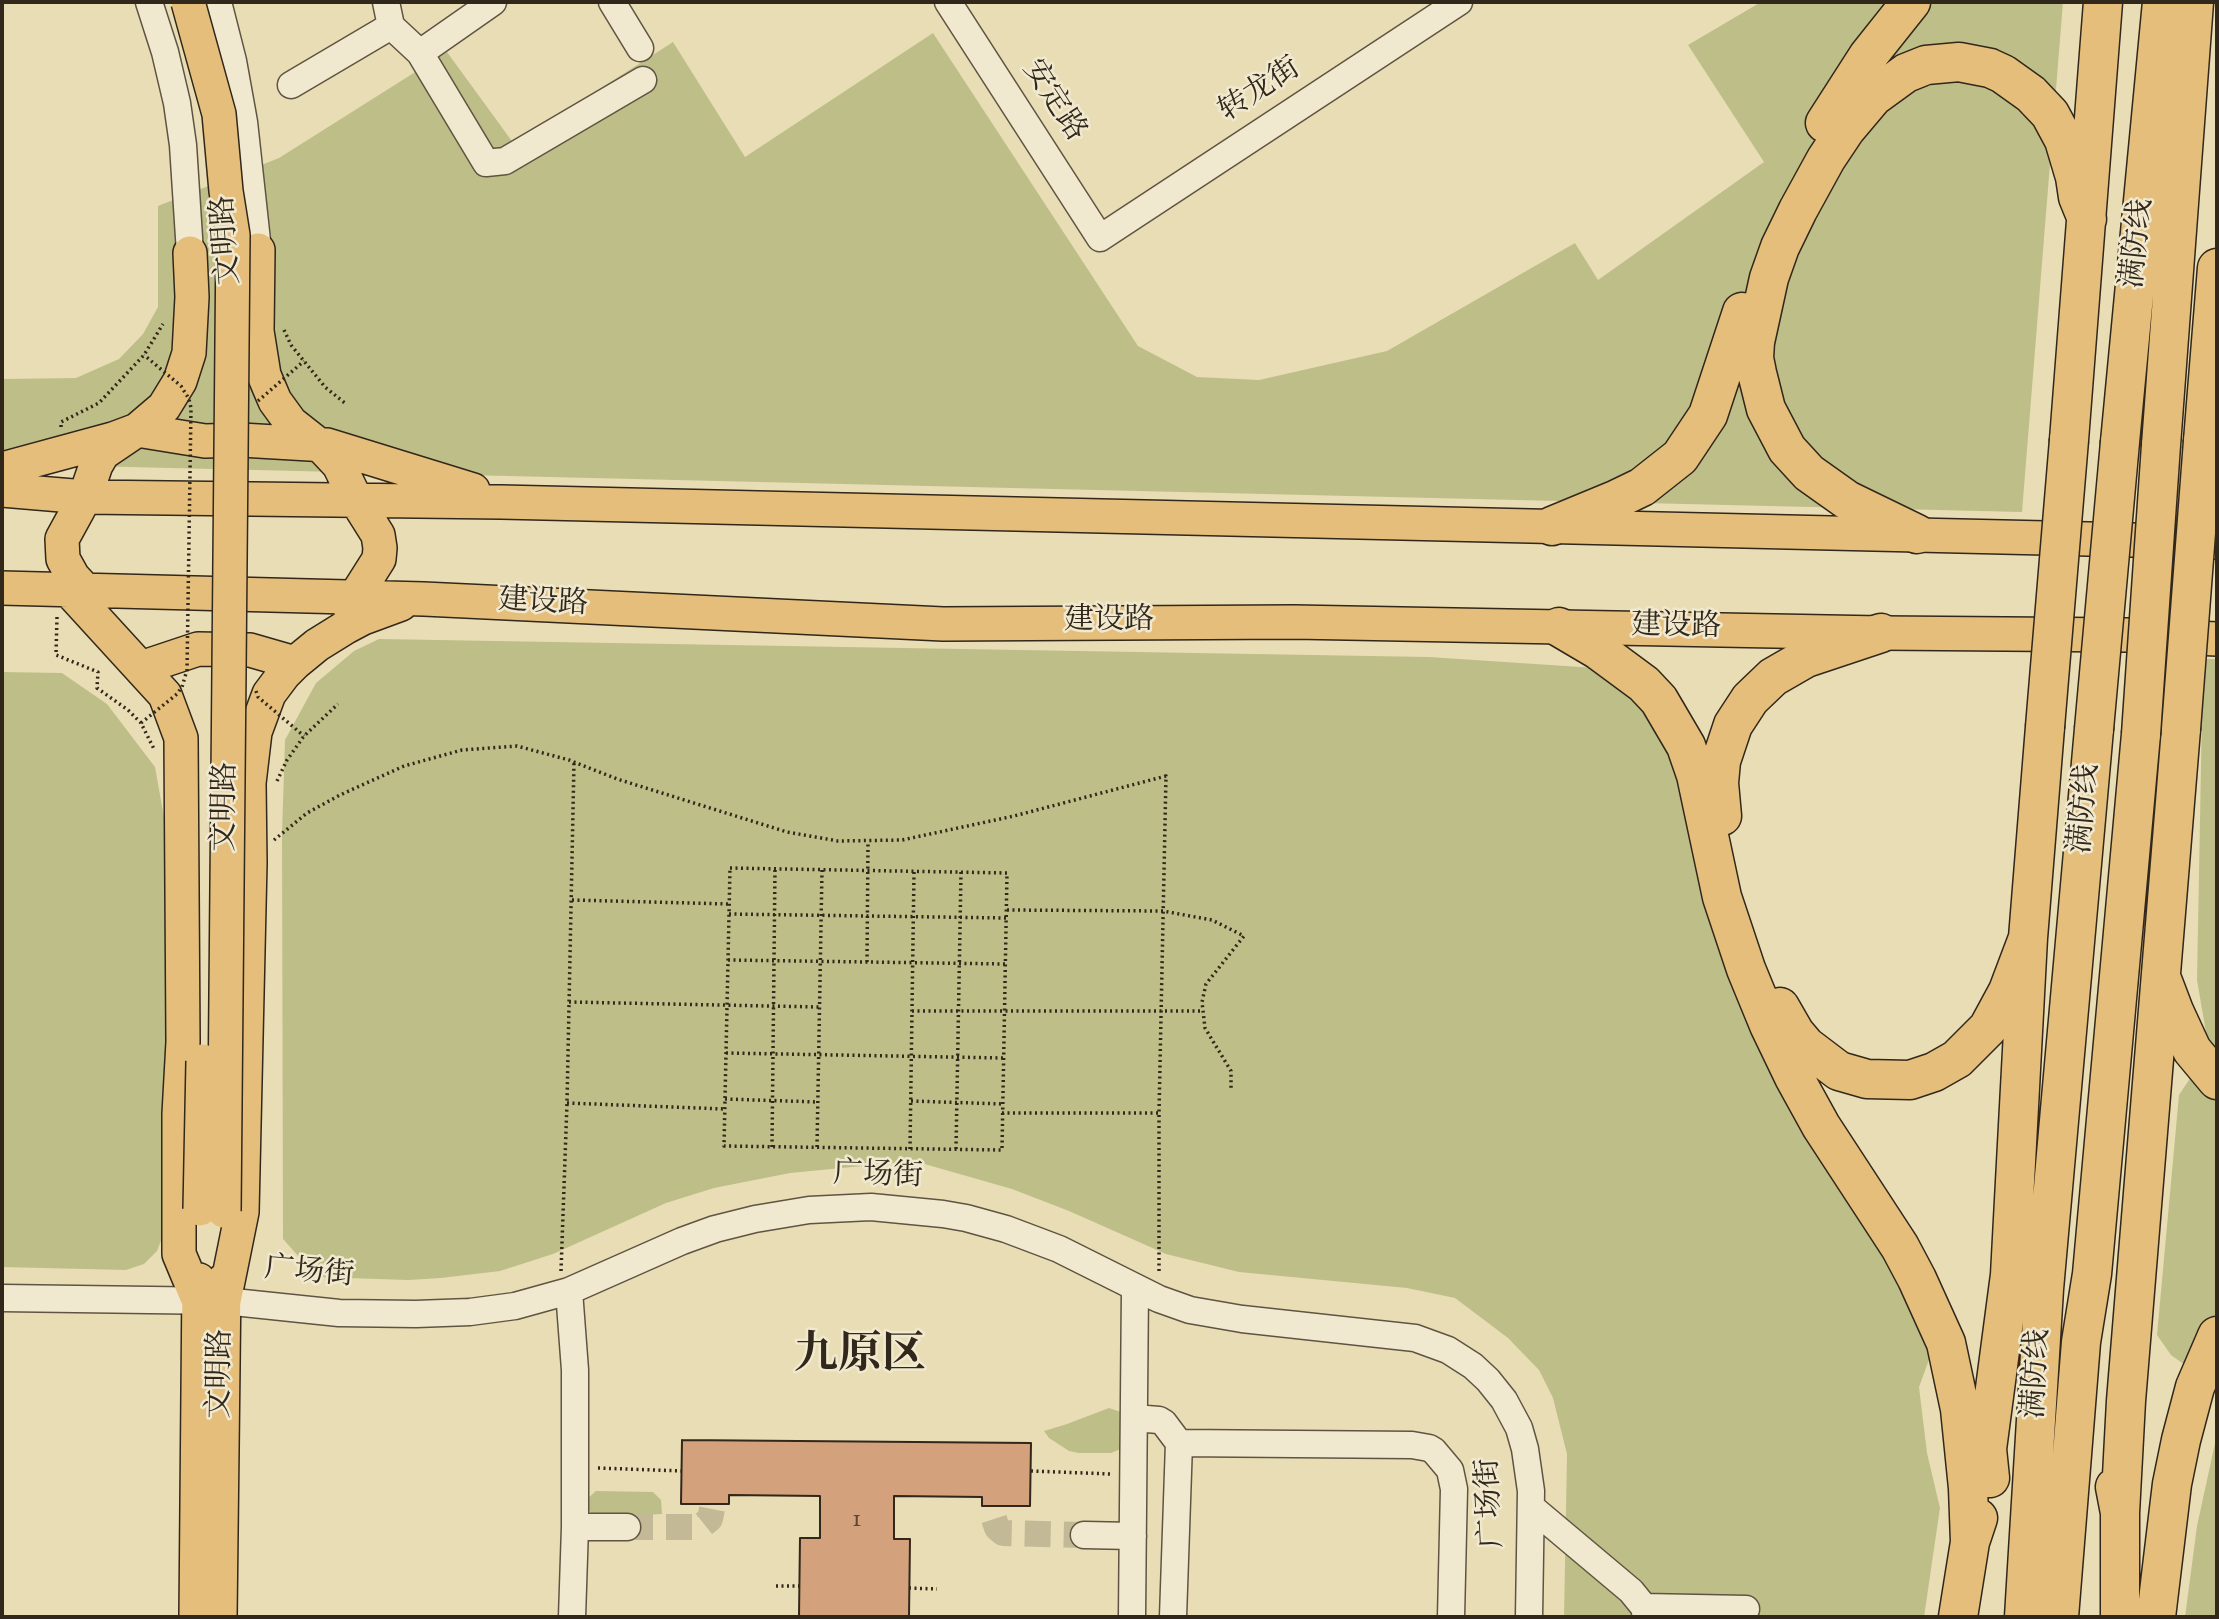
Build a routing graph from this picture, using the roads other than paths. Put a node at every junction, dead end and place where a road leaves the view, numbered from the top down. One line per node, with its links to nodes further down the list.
1 (149, 2): 23 (street, 文明路)
2 (172, 2): 48 (main road, 文明路, bridge)
3 (188, 2): 48 (main road, 文明路, bridge)
4 (218, 2): 22 (street, 文明路)
5 (494, 2): 16 (street)
6 (612, 2): 15 (street)
7 (947, 2): 21 (street, 安定路)
8 (1459, 2): 21 (street, 转龙街)
9 (1911, 2): 32 (highway)
10 (2103, 2): 20 (highway)
11 (2194, 2): 17 (highway, 满防线)
12 (2212, 2): 17 (highway)
13 (2157, 13): 50 (highway, 满防线, bridge)
14 (388, 14): 16 (street); 19 (street)
15 (640, 48)
16 (420, 53): 18 (street)
17 (2188, 79): 55 (highway, 满防线, bridge)
18 (643, 80)
19 (291, 85)
20 (2087, 219): 33 (highway); 45 (highway, bridge)
21 (1100, 238)
22 (258, 250): 26 (main road)
23 (190, 253): 25 (main road)
24 (2217, 268): 46 (highway, bridge)
25 (137, 430): 26 (main road); 27 (main road); 29 (main road)
26 (316, 443): 30 (main road); 31 (main road)
27 (2, 469)
28 (2, 490): 29 (main road)
29 (85, 497): 30 (main road); 37 (main road)
30 (356, 500): 31 (main road); 36 (main road)
31 (501, 502): 32 (main road)
32 (1552, 526): 33 (main road)
33 (1917, 534): 34 (main road)
34 (2217, 542)
35 (2, 588): 37 (main road, 建设路)
36 (355, 597): 37 (main road, 建设路); 38 (main road, 建设路); 40 (main road)
37 (70, 598): 44 (main road)
38 (424, 599): 39 (main road, 建设路); 40 (main road)
39 (1559, 626): 41 (main road, 建设路); 65 (highway)
40 (340, 631): 43 (main road)
41 (1881, 633): 42 (main road, 建设路); 45 (highway)
42 (2217, 639)
43 (295, 663): 44 (main road); 53 (main road)
44 (141, 668): 53 (main road)
45 (2028, 938): 58 (highway)
46 (2160, 974): 47 (highway); 60 (highway)
47 (2217, 1080)
48 (212, 1210): 53 (main road, 文明路)
49 (1147, 1284): 51 (street, 广场街); 56 (street); 59 (street, 广场街)
50 (2043, 1289): 58 (highway); 76 (highway, 满防线)
51 (564, 1293): 53 (street, 广场街); 61 (street)
52 (2, 1298): 53 (street, 广场街)
53 (211, 1301): 68 (main road, 文明路); 69 (main road, 文明路)
54 (2217, 1336): 79 (highway)
55 (2081, 1342): 60 (highway); 77 (highway, 满防线)
56 (1135, 1418): 57 (street); 64 (street)
57 (1178, 1443): 72 (street); 73 (street)
58 (1990, 1481): 65 (highway)
59 (1531, 1507): 67 (street); 74 (street, 广场街)
60 (2120, 1513): 78 (highway)
61 (575, 1527): 62 (street); 70 (street)
62 (627, 1527)
63 (1084, 1535): 64 (street)
64 (1133, 1536): 71 (street)
65 (1970, 1542): 75 (highway)
66 (1746, 1609): 67 (street)
67 (1645, 1612)
68 (196, 1617)
69 (220, 1617)
70 (572, 1617)
71 (1132, 1617)
72 (1173, 1617)
73 (1451, 1617)
74 (1528, 1617)
75 (1958, 1617)
76 (2024, 1617)
77 (2059, 1617)
78 (2120, 1617)
79 (2156, 1617)

